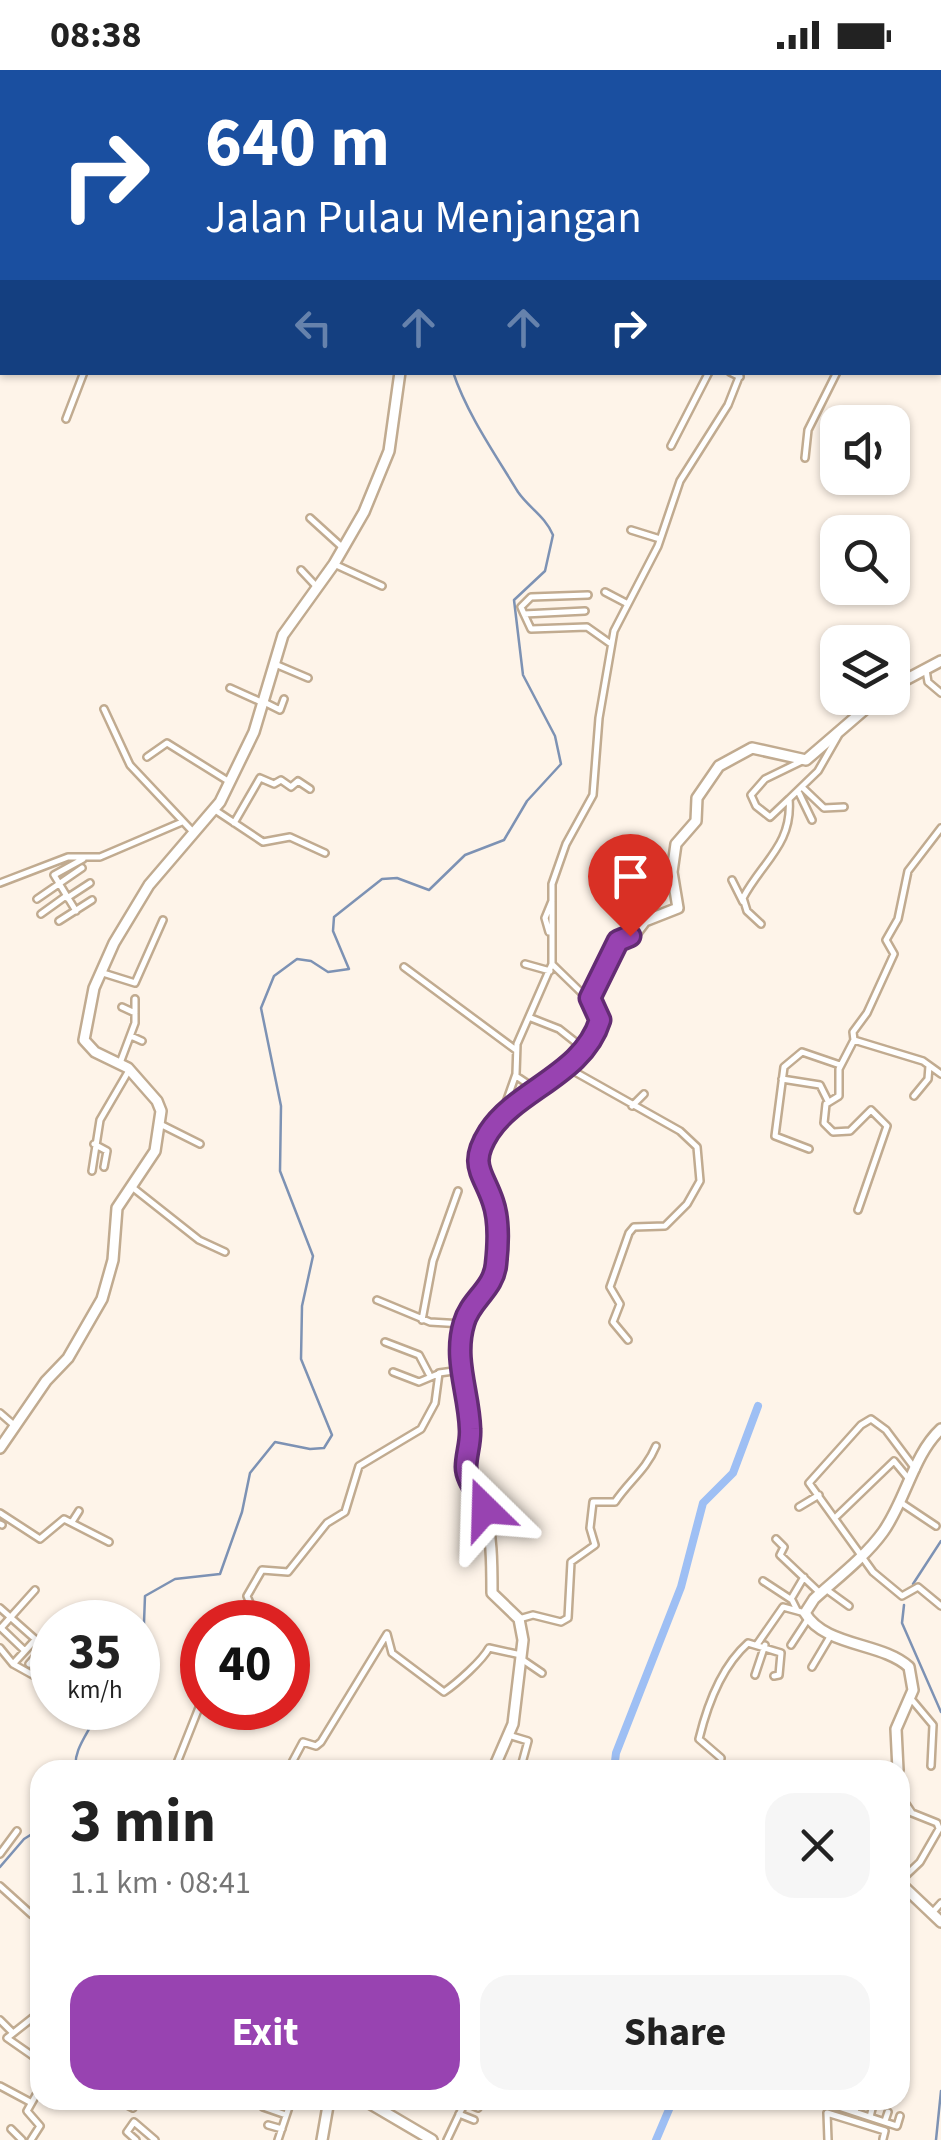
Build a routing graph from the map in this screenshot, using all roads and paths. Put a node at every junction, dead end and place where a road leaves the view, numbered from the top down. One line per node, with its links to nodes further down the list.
1 (83, 375): 6 (street)
2 (400, 375): 14 (street)
3 (707, 375): 9 (street)
4 (739, 375): 8 (street)
5 (836, 375): 10 (street)
6 (66, 419)
7 (696, 439): 8 (street)
8 (705, 443): 13 (street)
9 (671, 446)
10 (805, 458)
11 (310, 518): 14 (street)
12 (631, 530): 13 (street)
13 (660, 540): 21 (street)
14 (343, 548): 15 (street)
15 (334, 564): 17 (street); 18 (street)
16 (301, 570): 18 (street)
17 (382, 586)
18 (318, 588): 26 (street)
19 (605, 592): 21 (street)
20 (588, 595): 23 (street)
21 (626, 603): 24 (street)
22 (585, 611): 23 (street)
23 (524, 614): 24 (street)
24 (612, 644): 68 (street)
25 (941, 661): 27 (street)
26 (272, 662): 28 (street); 33 (street)
27 (926, 670): 29 (street); 31 (street)
28 (308, 678)
29 (910, 678)
30 (230, 688): 33 (street)
31 (941, 694)
32 (284, 700): 33 (street)
33 (263, 703): 39 (street)
34 (104, 709): 46 (street)
35 (860, 715): 36 (street)
36 (842, 732): 38 (street); 41 (street)
37 (147, 757): 39 (street)
38 (802, 761): 42 (street); 71 (street)
39 (230, 783): 44 (street)
40 (310, 789): 47 (street)
41 (800, 789): 42 (street); 43 (street); 45 (street)
42 (789, 799): 60 (street)
43 (844, 806)
44 (215, 810): 47 (street); 49 (street)
45 (812, 820)
46 (182, 822): 49 (street); 51 (street)
47 (234, 823): 50 (street)
48 (941, 828): 76 (street)
49 (194, 834): 69 (street)
50 (326, 853)
51 (86, 858): 55 (street); 56 (street)
52 (82, 868): 56 (street)
53 (732, 880): 60 (street)
54 (90, 882): 57 (street)
55 (0, 884)
56 (59, 885): 57 (street); 58 (street)
57 (67, 897): 61 (street); 62 (street)
58 (38, 899)
59 (92, 900): 61 (street)
60 (743, 902): 65 (street)
61 (76, 911): 64 (street)
62 (42, 914)
63 (163, 920): 69 (street)
64 (59, 922)
65 (761, 924)
66 (524, 964): 68 (street)
67 (404, 967): 79 (street)
68 (551, 968): 71 (street); 74 (street)
69 (100, 972): 81 (street)
70 (135, 1000): 73 (street)
71 (590, 1000): 78 (street)
72 (122, 1007): 73 (street)
73 (135, 1012): 75 (street)
74 (530, 1017): 78 (street); 79 (street)
75 (131, 1036): 77 (street); 81 (street)
76 (854, 1040): 80 (street); 83 (street)
77 (142, 1042)
78 (584, 1048): 82 (street)
79 (516, 1050): 85 (street)
80 (840, 1065): 86 (street); 90 (street)
81 (125, 1066): 93 (street); 94 (street)
82 (566, 1066): 87 (street); 91 (street)
83 (929, 1066): 84 (street); 89 (street)
84 (941, 1074)
85 (516, 1076): 87 (street); 92 (street)
86 (782, 1079): 90 (street); 96 (street)
87 (536, 1090): 92 (street)
88 (644, 1094): 91 (street)
89 (914, 1096)
90 (828, 1101): 101 (street)
91 (632, 1106): 106 (street)
92 (500, 1118): 105 (street)
93 (158, 1123): 95 (street); 99 (street)
94 (94, 1144): 97 (street); 98 (street)
95 (200, 1144)
96 (808, 1149)
97 (104, 1167)
98 (92, 1171)
99 (132, 1186): 102 (street); 113 (street)
100 (458, 1190): 104 (street)
101 (858, 1210)
102 (225, 1252)
103 (377, 1300): 104 (street)
104 (422, 1320): 105 (street)
105 (463, 1324): 108 (street)
106 (628, 1340)
107 (385, 1342): 110 (street)
108 (462, 1370): 111 (street); 141 (street)
109 (392, 1372): 110 (street)
110 (430, 1374): 111 (street)
111 (438, 1374): 135 (street)
112 (0, 1414): 113 (street)
113 (15, 1426): 116 (street)
114 (941, 1429): 117 (street)
115 (656, 1446): 141 (street)
116 (0, 1448)
117 (917, 1471): 118 (street); 119 (street)
118 (912, 1483): 120 (street); 124 (street)
119 (818, 1495): 121 (street); 124 (street)
120 (900, 1502): 126 (street); 129 (street)
121 (799, 1507)
122 (79, 1511): 125 (street)
123 (0, 1512): 125 (street)
124 (837, 1516): 129 (street)
125 (72, 1522): 128 (street)
126 (936, 1526)
127 (776, 1539): 130 (street)
128 (109, 1542)
129 (861, 1554): 133 (street); 137 (street)
130 (804, 1578): 133 (street); 134 (street)
131 (763, 1581): 134 (street)
132 (35, 1590): 140 (street)
133 (823, 1590): 136 (street); 139 (street)
134 (791, 1599): 139 (street)
135 (249, 1600)
136 (848, 1606)
137 (941, 1606)
138 (0, 1608): 140 (street)
139 (804, 1614): 143 (street); 145 (street); 146 (street)
140 (10, 1618): 142 (street); 144 (street)
141 (519, 1619): 150 (street)
142 (0, 1629): 149 (street)
143 (832, 1632): 152 (street); 157 (street)
144 (30, 1636)
145 (761, 1644): 155 (street); 156 (street); 164 (street)
146 (791, 1645)
147 (30, 1646): 149 (street)
148 (0, 1648): 151 (street)
149 (25, 1651): 151 (street)
150 (521, 1656): 153 (street); 159 (street); 161 (street)
151 (13, 1664): 154 (street)
152 (812, 1667)
153 (542, 1673)
154 (30, 1674)
155 (754, 1675)
156 (774, 1676)
157 (912, 1700): 165 (street); 166 (street)
158 (190, 1730): 160 (street)
159 (508, 1735): 162 (street); 163 (street)
160 (178, 1760)
161 (293, 1760)
162 (497, 1760)
163 (523, 1760)
164 (721, 1760)
165 (898, 1760)
166 (931, 1766)
167 (910, 1810): 168 (street)
168 (940, 1825): 171 (street)
169 (17, 1832): 170 (street)
170 (0, 1854)
171 (910, 1872)
172 (0, 1886): 175 (street)
173 (910, 1892): 176 (street)
174 (941, 1902): 176 (street)
175 (30, 1913)
176 (932, 1913): 177 (street)
177 (941, 1922)
178 (30, 2019): 180 (street)
179 (0, 2020): 180 (street)
180 (12, 2032): 181 (street)
181 (30, 2055)
182 (0, 2086): 183 (street)
183 (30, 2102): 206 (street)
184 (272, 2110): 196 (street)
185 (288, 2110): 196 (street)
186 (327, 2110): 210 (street)
187 (381, 2110): 211 (street)
188 (460, 2110): 194 (street)
189 (826, 2110): 195 (street)
190 (853, 2110): 192 (street)
191 (872, 2110): 198 (street)
192 (856, 2112): 198 (street)
193 (888, 2112): 200 (street)
194 (459, 2114): 199 (street); 212 (street)
195 (826, 2114): 204 (street); 213 (street)
196 (286, 2115): 203 (street)
197 (900, 2116): 200 (street)
198 (870, 2117): 200 (street)
199 (474, 2120)
200 (884, 2122)
201 (268, 2124): 203 (street)
202 (11, 2129): 205 (street)
203 (282, 2129): 209 (street)
204 (883, 2139)
205 (22, 2140)
206 (31, 2140)
207 (136, 2140): 208 (street)
208 (154, 2140)
209 (278, 2140)
210 (322, 2140)
211 (432, 2140)
212 (447, 2140)
213 (828, 2140)

